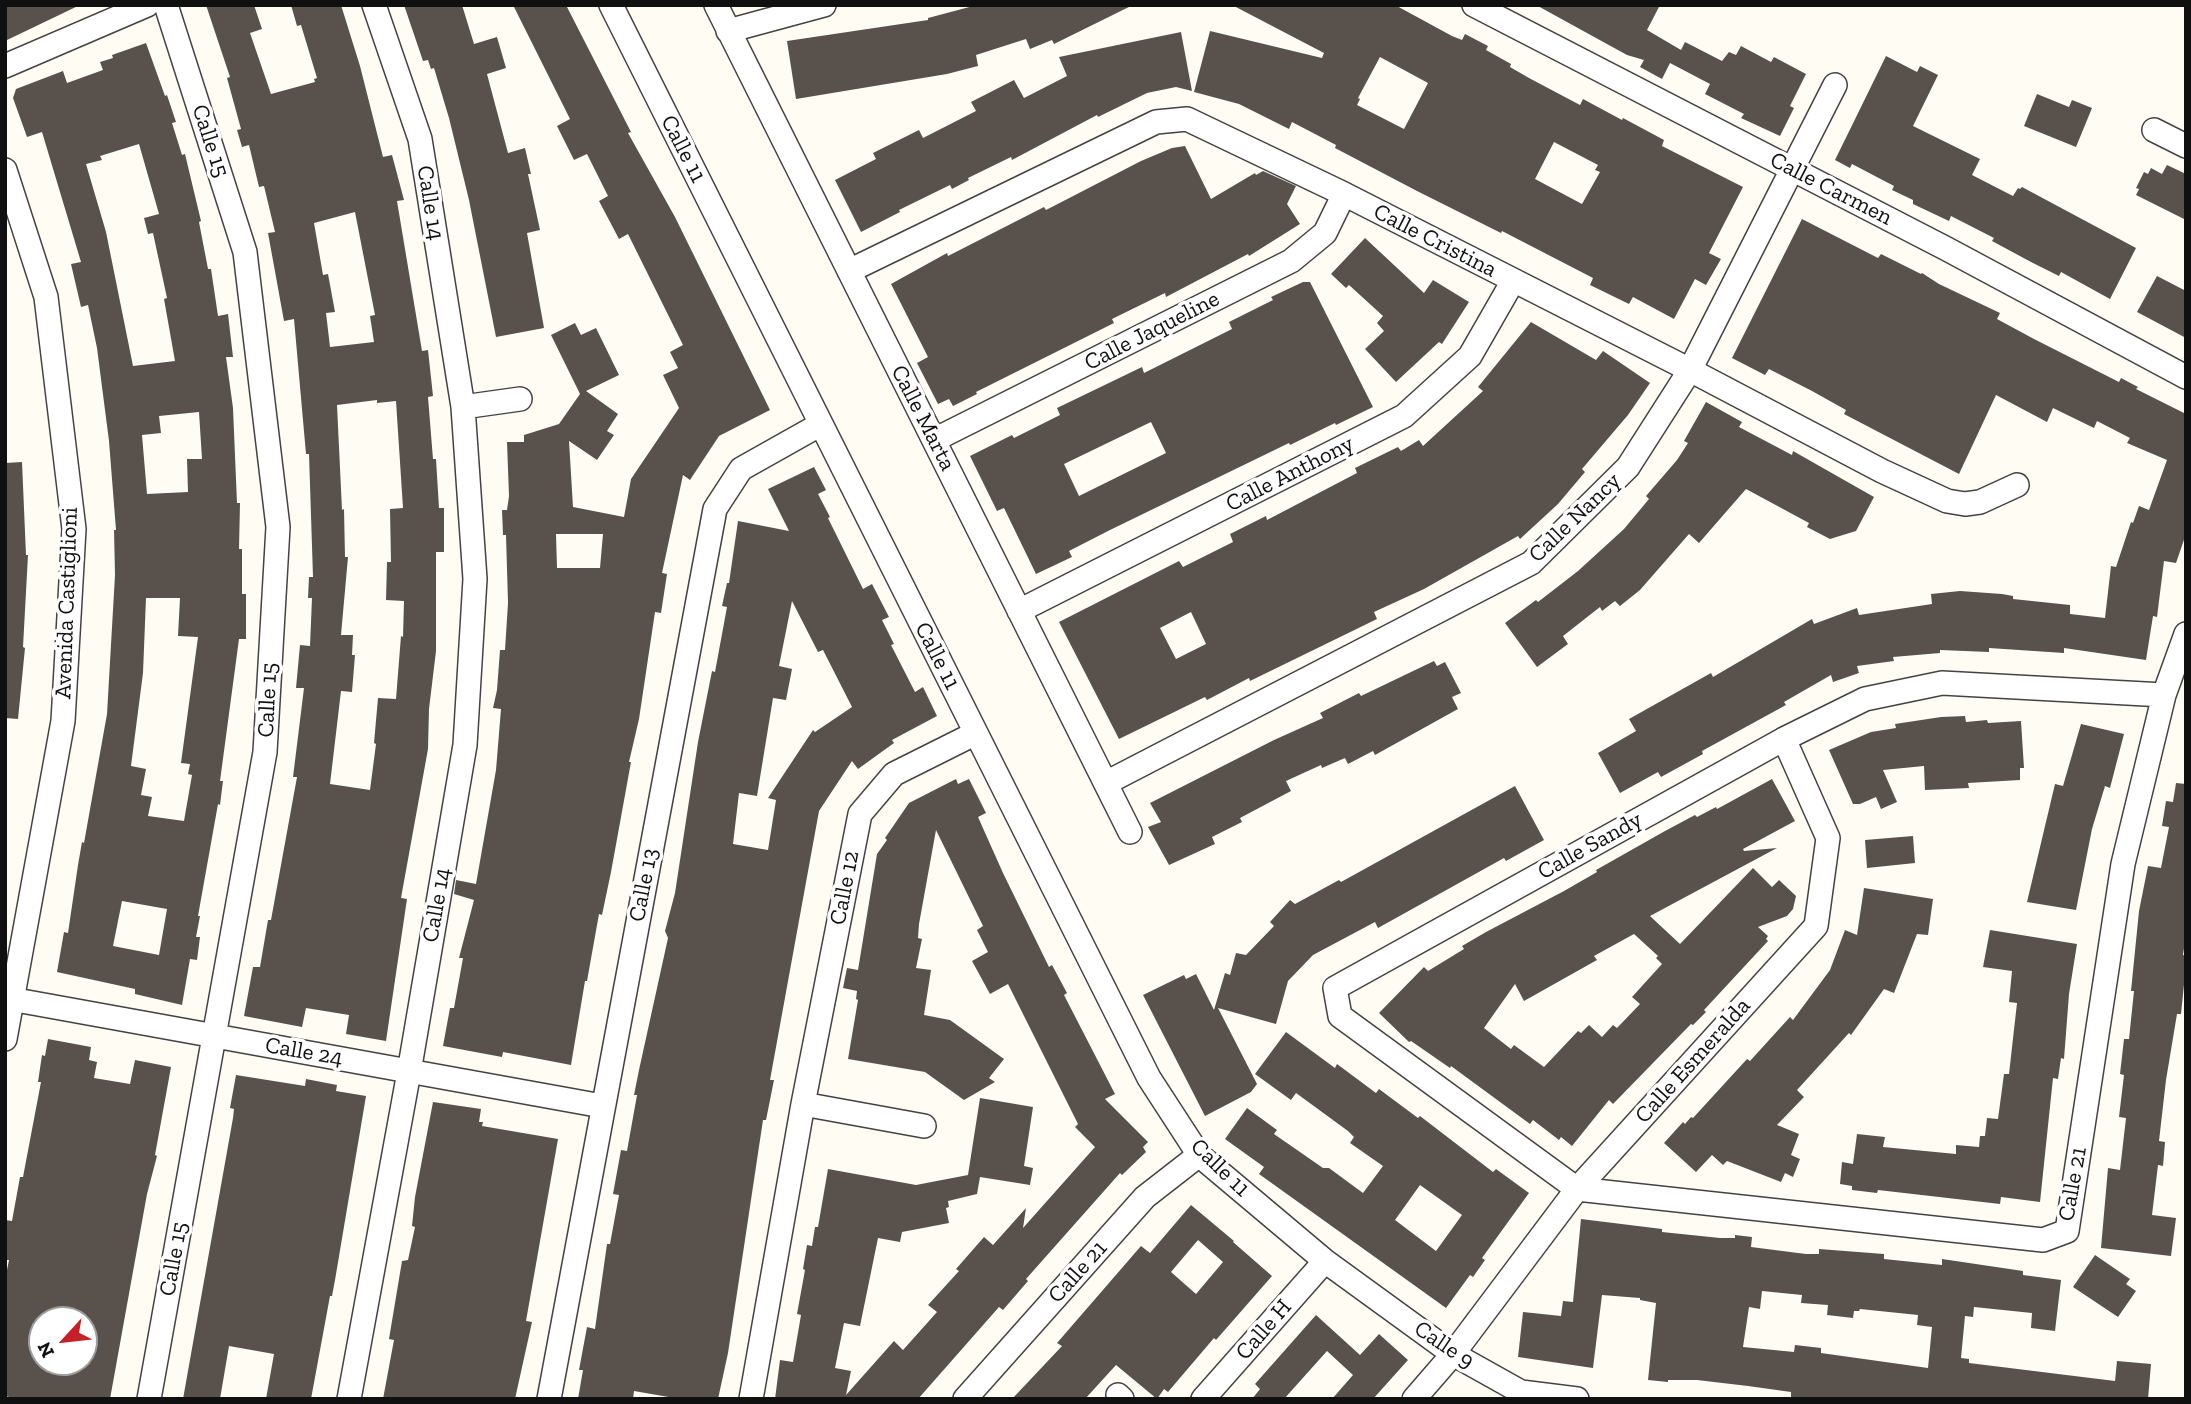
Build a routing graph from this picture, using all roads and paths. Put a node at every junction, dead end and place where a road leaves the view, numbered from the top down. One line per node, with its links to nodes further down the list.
1 (147, 5): 9 (street)
2 (166, 5): 33 (street, Calle 15)
3 (374, 5): 21 (street, Calle 14)
4 (611, 5): 22 (street, Calle 11)
5 (716, 5): 8 (street, Calle Marta)
6 (824, 5): 8 (street)
7 (1474, 5): 13 (street, Calle Carmen)
8 (729, 31): 16 (street, Calle Marta)
9 (5, 66)
10 (1835, 85): 13 (street, Calle Nancy)
11 (2154, 130): 12 (street)
12 (2186, 146)
13 (1792, 169): 18 (street, Calle Nancy); 19 (street, Calle Carmen)
14 (5, 170): 32 (street, Avenida Castiglioni)
15 (1344, 194): 16 (street, Calle Cristina); 17 (street, Calle Cristina); 23 (street, Calle Jaqueline)
16 (849, 271): 23 (street, Calle Marta)
17 (1513, 281): 18 (street, Calle Cristina); 25 (street, Calle Anthony)
18 (1690, 370): 24 (street, Calle Cristina); 30 (street, Calle Nancy)
19 (2186, 377)
20 (520, 399): 21 (street)
21 (463, 407): 35 (street, Calle 14)
22 (821, 424): 28 (street, Calle 11); 37 (street, Calle 13)
23 (934, 440): 25 (street, Calle Marta)
24 (2017, 485)
25 (1019, 611): 30 (street, Calle Marta)
26 (2186, 634): 27 (street)
27 (2164, 695): 29 (street, Calle Sandy); 40 (street, Calle 21)
28 (976, 733): 36 (street, Calle 12); 39 (street, Calle 11)
29 (1784, 739): 40 (street, Calle Esmeralda); 40 (street, Calle Sandy)
30 (1106, 783): 31 (street, Calle Marta)
31 (1130, 832)
32 (9, 998): 33 (street, Calle 24); 34 (street, Avenida Castiglioni)
33 (215, 1036): 35 (street, Calle 24); 43 (street, Calle 15)
34 (5, 1039)
35 (409, 1072): 37 (street, Calle 24); 44 (street, Calle 14)
36 (803, 1104): 38 (street); 46 (street, Calle 12)
37 (602, 1106): 45 (street, Calle 13)
38 (924, 1126)
39 (1199, 1155): 41 (street, Calle 11); 47 (street, Calle 21)
40 (1577, 1189): 42 (street, Calle Esmeralda)
41 (1325, 1261): 42 (street, Calle 9); 48 (street, Calle H)
42 (1453, 1354): 49 (street, Calle Esmeralda); 50 (street, Calle 9)
43 (149, 1399)
44 (349, 1399)
45 (549, 1399)
46 (751, 1399)
47 (965, 1399)
48 (1203, 1399)
49 (1414, 1399)
50 (1577, 1399)

